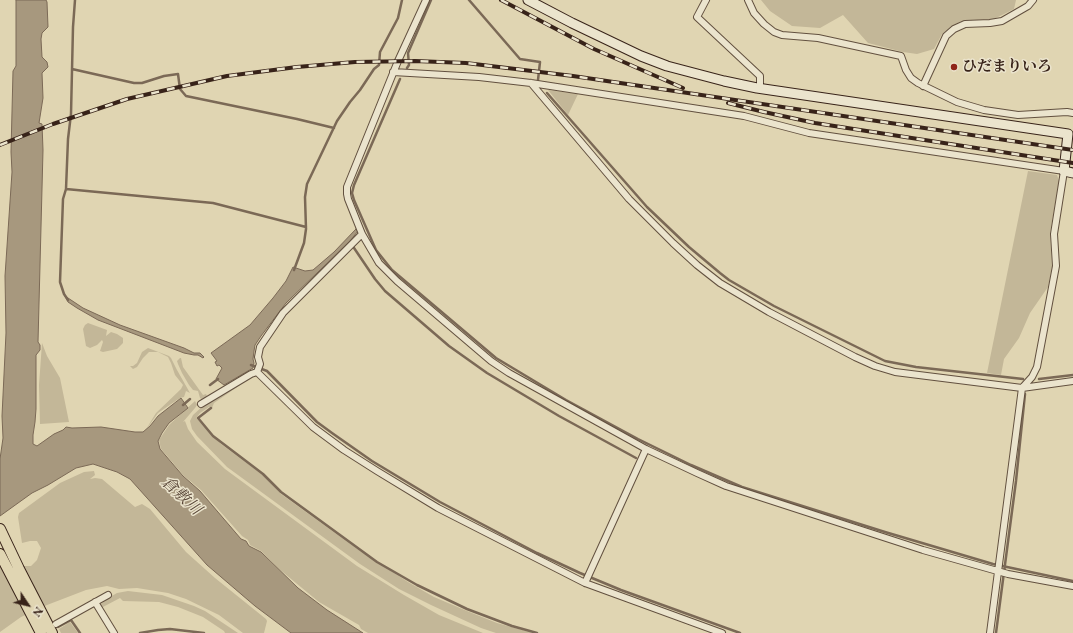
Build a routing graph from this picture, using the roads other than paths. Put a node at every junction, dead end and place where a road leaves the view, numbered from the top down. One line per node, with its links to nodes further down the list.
1 (426, 0): 6 (street)
2 (528, 0): 9 (street)
3 (706, 0): 9 (street)
4 (748, 0): 8 (street)
5 (1033, 0): 8 (street)
6 (393, 72): 7 (street); 13 (street)
7 (531, 83): 12 (street); 16 (street)
8 (923, 86): 10 (street)
9 (760, 88): 11 (street)
10 (1073, 113)
11 (1070, 130): 12 (street)
12 (1068, 172): 16 (street)
13 (360, 229): 14 (street); 18 (street)
14 (257, 372): 17 (street); 22 (street)
15 (1073, 381): 16 (street)
16 (1022, 388): 21 (street)
17 (201, 404)
18 (646, 449): 21 (street); 22 (street)
19 (0, 529): 26 (main road)
20 (0, 554): 26 (main road)
21 (1001, 570): 23 (street); 29 (street)
22 (586, 582): 28 (street)
23 (1073, 586)
24 (108, 595): 25 (street)
25 (95, 602): 26 (street); 27 (street)
26 (46, 628)
27 (114, 633)
28 (722, 633)
29 (990, 633)

